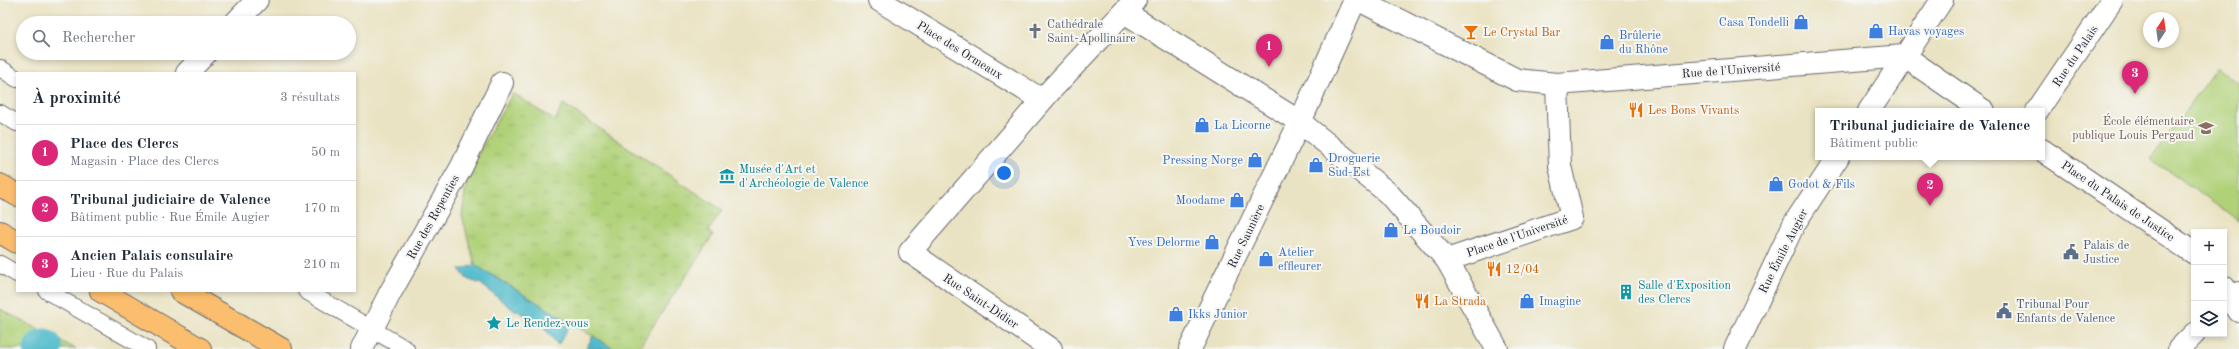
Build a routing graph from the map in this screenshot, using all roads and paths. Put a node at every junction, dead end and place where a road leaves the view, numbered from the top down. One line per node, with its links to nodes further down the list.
1 (257, 0): 8 (street)
2 (879, 0): 16 (street, Place des Ormeaux)
3 (1355, 0): 22 (street)
4 (1359, 0): 15 (street)
5 (1942, 0): 9 (street)
6 (2112, 0): 19 (street, Rue du Palais)
7 (1130, 6): 16 (street); 22 (street)
8 (242, 16)
9 (1904, 56): 15 (street, Rue de l'Université); 17 (street); 18 (street)
10 (199, 60): 12 (street)
11 (0, 68): 13 (lane)
12 (188, 72)
13 (16, 77)
14 (502, 84): 37 (street, Rue des Repenties)
15 (1557, 84): 30 (street, Place de l'Université)
16 (1042, 100): 44 (street, Rue Saint-Didier)
17 (1871, 108)
18 (1980, 108)
19 (2039, 108)
20 (0, 112): 21 (lane)
21 (16, 122)
22 (1300, 122): 30 (street); 45 (street, Rue Saunière)
23 (2045, 152): 29 (street, Place du Palais de Justice)
24 (1836, 160): 47 (street, Rue Émile Augier)
25 (0, 185): 26 (main road)
26 (16, 194)
27 (0, 232): 28 (main road)
28 (16, 241)
29 (2191, 250)
30 (1447, 260): 46 (street)
31 (0, 264): 32 (lane)
32 (16, 273)
33 (49, 292): 39 (lane)
34 (103, 292): 40 (main road)
35 (183, 292): 41 (main road)
36 (308, 292): 37 (lane)
37 (372, 329): 42 (street, Rue des Repenties); 43 (lane)
38 (2191, 337): 48 (street)
39 (147, 349)
40 (200, 349)
41 (281, 349)
42 (362, 349)
43 (406, 349)
44 (1051, 349)
45 (1190, 349)
46 (1496, 349)
47 (1735, 349)
48 (2179, 349)

